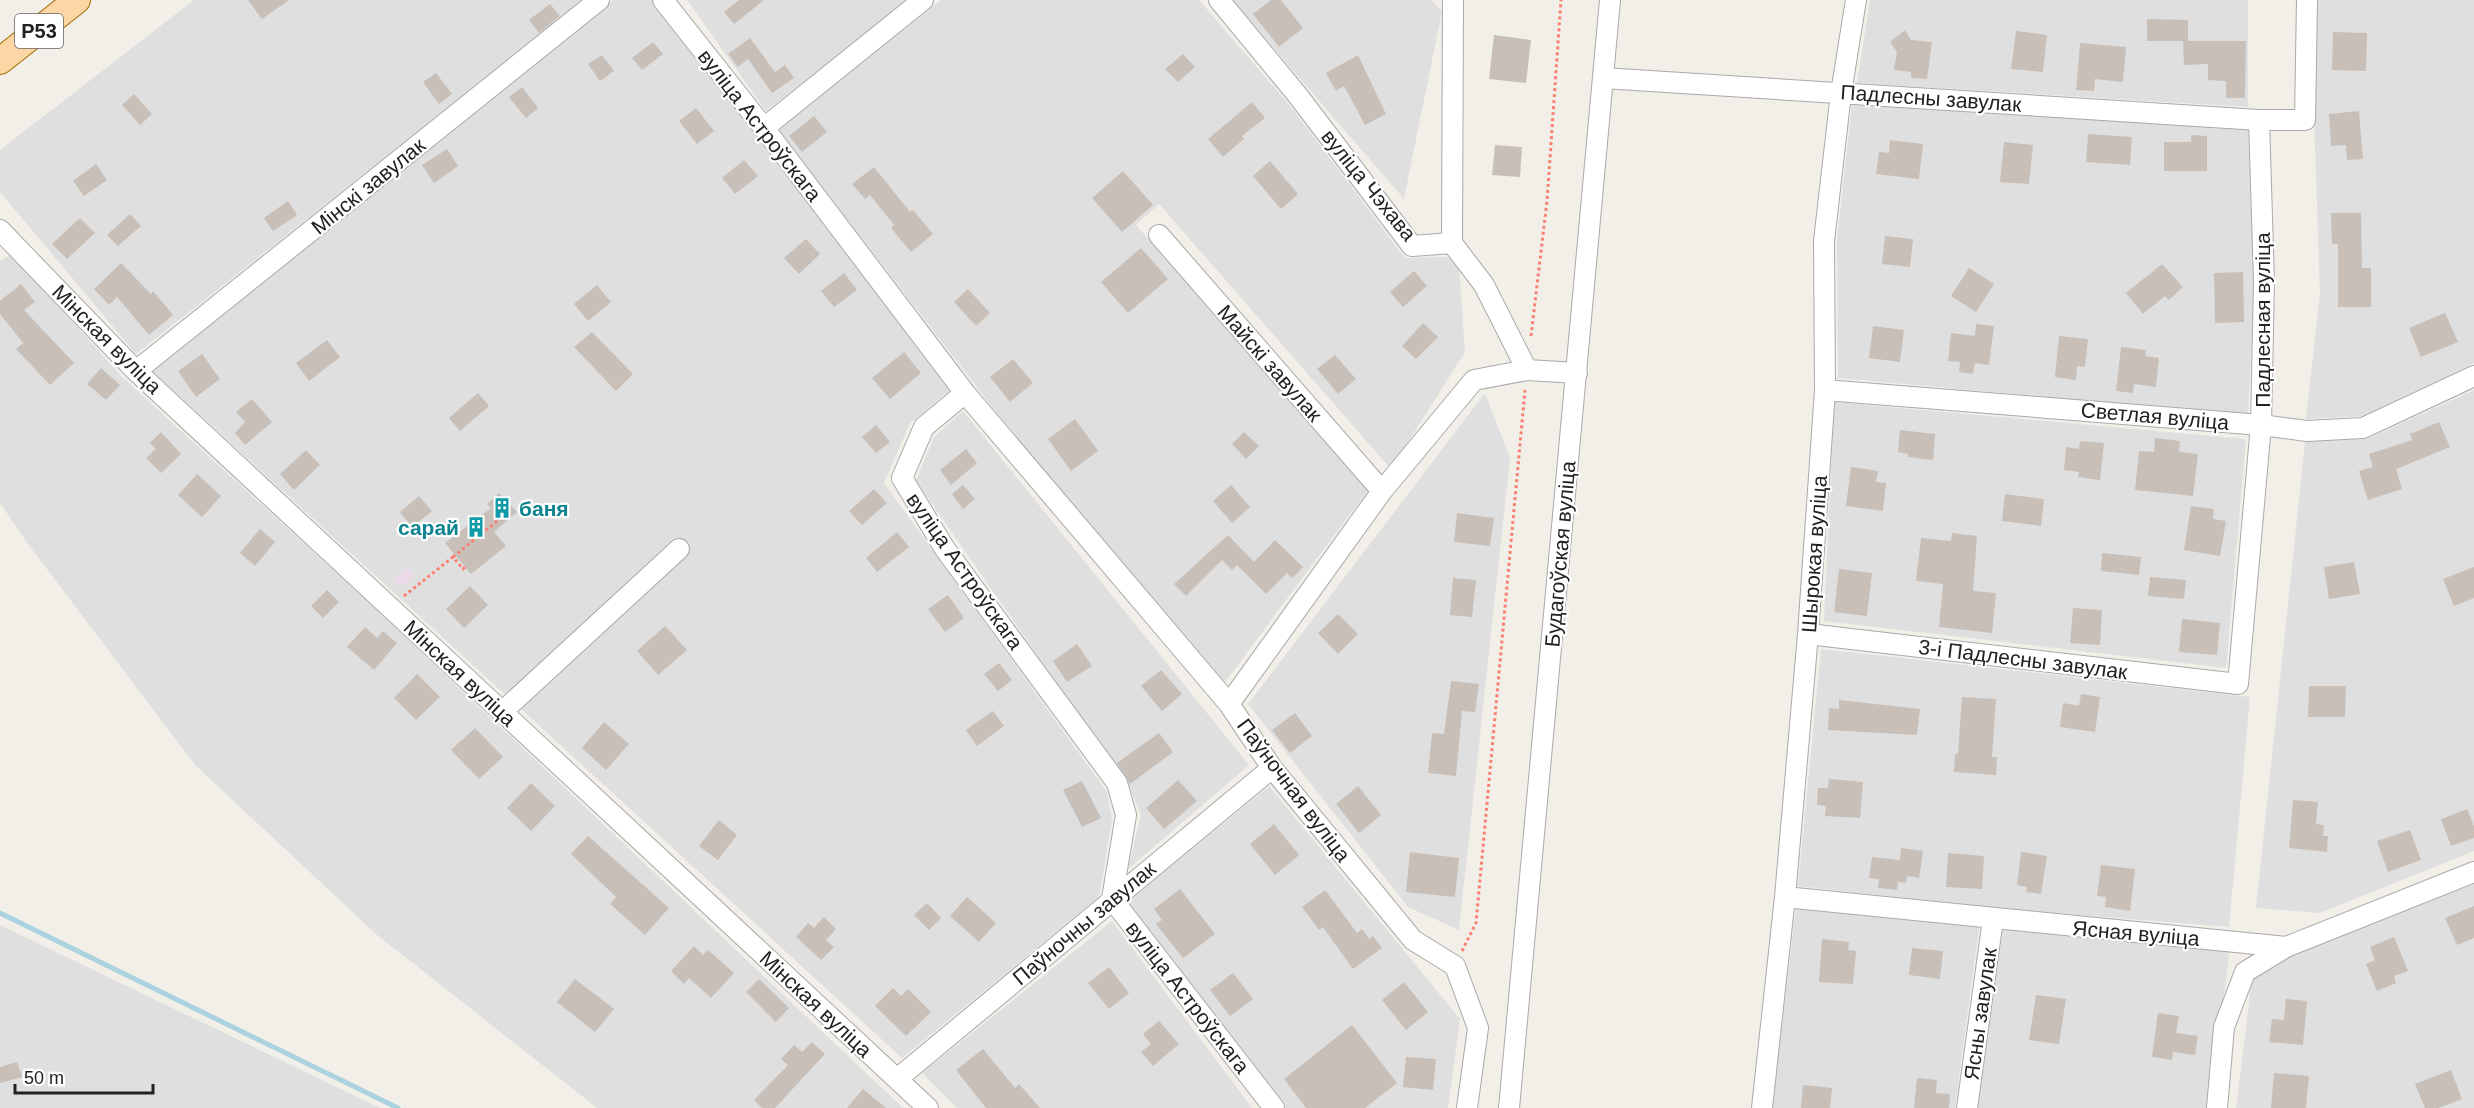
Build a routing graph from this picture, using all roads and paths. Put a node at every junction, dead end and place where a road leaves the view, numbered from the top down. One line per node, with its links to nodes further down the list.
1 (77, 0): 11 (main road, Р53)
2 (599, 0): 21 (street, Мінскі завулак)
3 (663, 0): 15 (street, вуліца Астроўскага)
4 (923, 0): 15 (street)
5 (1219, 0): 18 (street, вуліца Чэхава)
6 (1454, 0): 18 (street)
7 (1561, 0): 19 (path)
8 (1610, 0): 12 (street, Будагоўская вуліца)
9 (1856, 0): 13 (street, Шырокая вуліца)
10 (2307, 0): 14 (street)
11 (0, 61)
12 (1603, 78): 13 (street, Падлесны завулак); 22 (street, Будагоўская вуліца)
13 (1841, 93): 14 (street, Падлесны завулак); 24 (street, Шырокая вуліца)
14 (2259, 120): 26 (street, Падлесная вуліца)
15 (764, 128): 25 (street, вуліца Астроўскага)
16 (0, 230): 21 (street, Мінская вуліца)
17 (1159, 235): 27 (street, Майскі завулак)
18 (1452, 243): 20 (street)
19 (1531, 337)
20 (1527, 370): 22 (street); 27 (street, Паўночная вуліца); 43 (path)
21 (136, 371): 36 (street, Мінская вуліца)
22 (1577, 373): 48 (street, Будагоўская вуліца)
23 (2474, 376): 26 (street, Светлая вуліца)
24 (1825, 390): 26 (street, Светлая вуліца); 33 (street, Шырокая вуліца)
25 (965, 393): 35 (street); 40 (street, вуліца Астроўскага)
26 (2261, 425): 34 (street, Падлесная вуліца)
27 (1382, 491): 35 (street, Паўночная вуліца)
28 (501, 518): 30 (path)
29 (679, 549): 36 (street)
30 (453, 557): 31 (path); 32 (path)
31 (465, 567)
32 (400, 598)
33 (1808, 634): 34 (street, 3-і Падлесны завулак); 39 (street, Шырокая вуліца)
34 (2238, 684)
35 (1229, 704): 37 (street, Паўночная вуліца)
36 (502, 712): 44 (street, Мінская вуліца)
37 (1272, 768): 40 (street, Паўночны завулак); 43 (street, Паўночная вуліца)
38 (2474, 872): 42 (street, Ясная вуліца)
39 (1785, 897): 41 (street, Ясная вуліца); 49 (street, Шырокая вуліца)
40 (1112, 899): 44 (street, Паўночны завулак); 46 (street, вуліца Астроўскага)
41 (1993, 919): 42 (street, Ясная вуліца); 50 (street, Ясны завулак)
42 (2286, 947): 51 (street)
43 (1455, 966): 47 (street)
44 (897, 1079): 45 (street, Мінская вуліца)
45 (928, 1108)
46 (1274, 1108)
47 (1467, 1108)
48 (1509, 1108)
49 (1762, 1108)
50 (1966, 1108)
51 (2217, 1108)

